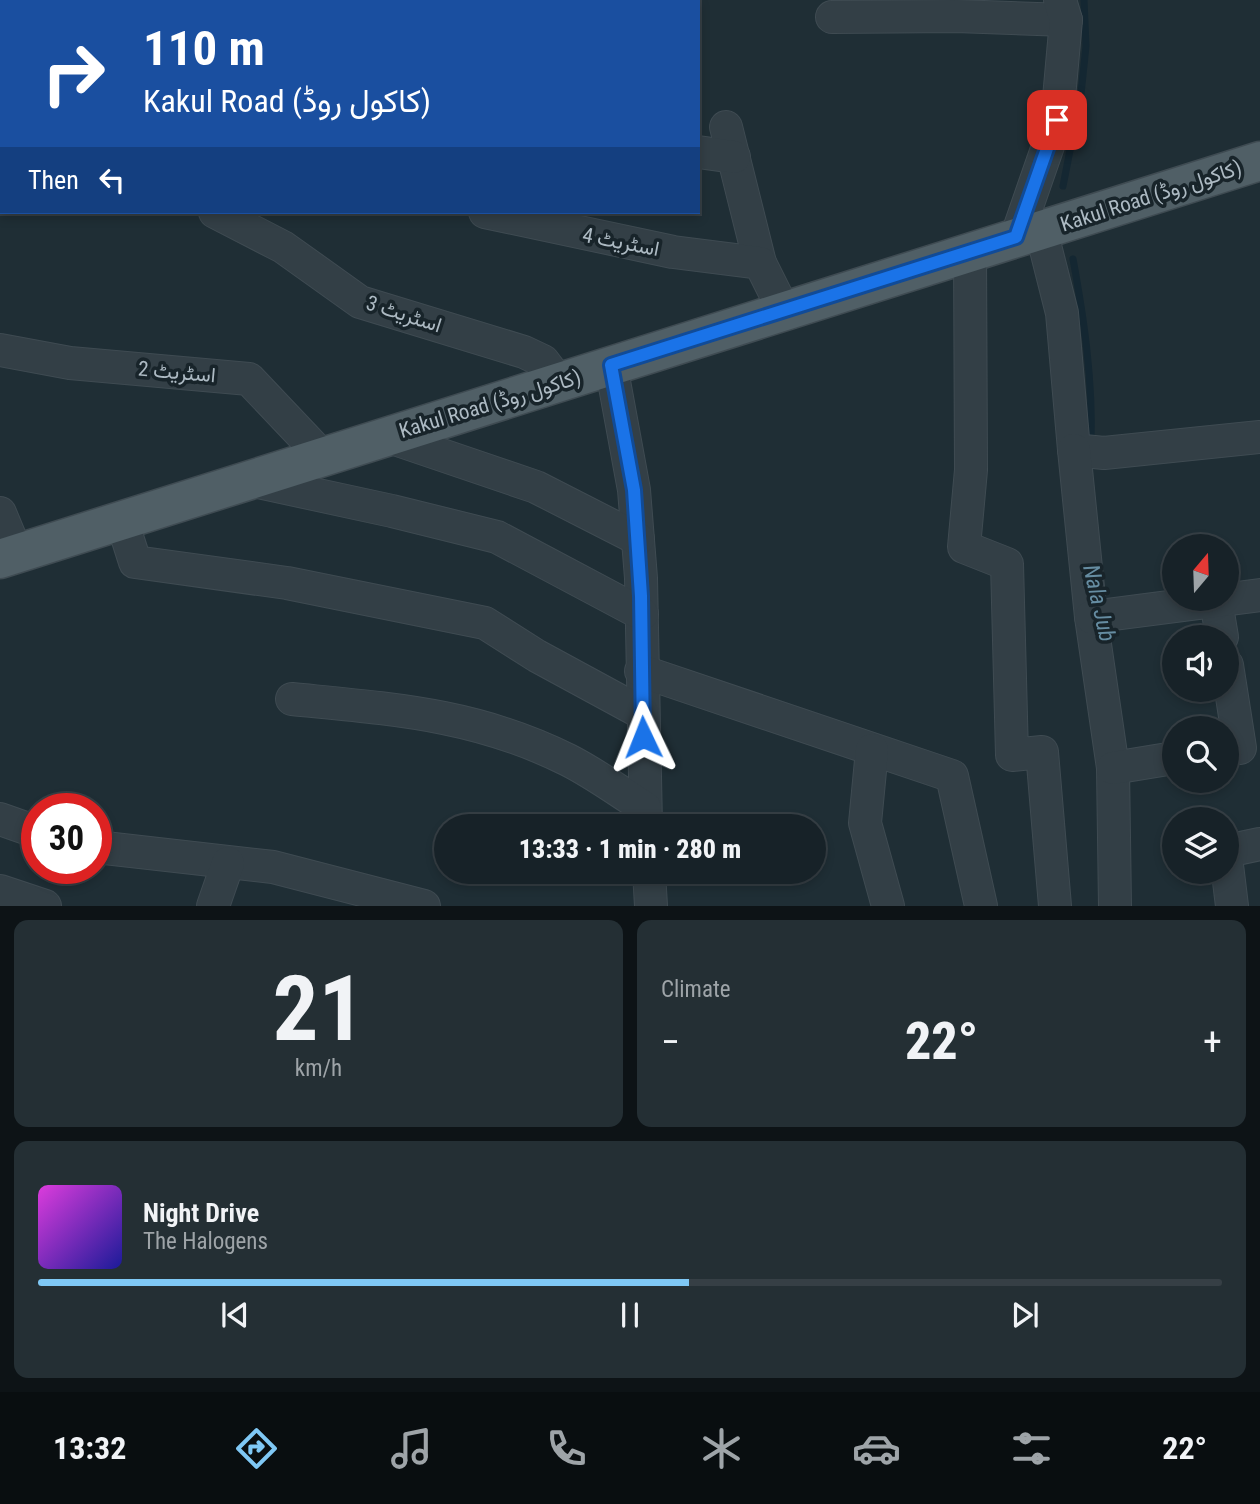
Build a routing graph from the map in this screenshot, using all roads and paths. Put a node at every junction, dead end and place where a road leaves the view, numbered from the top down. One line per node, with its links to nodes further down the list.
1 (1063, 10): 2 (street); 9 (street)
2 (832, 17)
3 (726, 127): 5 (street)
4 (700, 152): 5 (street)
5 (734, 157): 11 (street)
6 (1260, 161): 9 (main road, Kakul Road (کاکول روڈ))
7 (219, 214): 15 (street, اسٹریٹ 3)
8 (494, 214): 11 (street, اسٹریٹ 4)
9 (1029, 234): 10 (main road, Kakul Road (کاکول روڈ)); 18 (street)
10 (970, 252): 12 (main road, Kakul Road (کاکول روڈ)); 55 (street)
11 (760, 263): 12 (street)
12 (784, 311): 14 (main road, Kakul Road (کاکول روڈ))
13 (0, 350): 19 (street, اسٹریٹ 2)
14 (611, 365): 15 (main road, Kakul Road (کاکول روڈ)); 23 (street)
15 (559, 382): 16 (main road, Kakul Road (کاکول روڈ))
16 (386, 436): 19 (main road, Kakul Road (کاکول روڈ)); 23 (street)
17 (1260, 437): 18 (street)
18 (1074, 450): 29 (street)
19 (322, 456): 20 (main road, Kakul Road (کاکول روڈ))
20 (248, 481): 22 (main road, Kakul Road (کاکول روڈ)); 28 (street)
21 (0, 513): 24 (street)
22 (122, 521): 24 (main road, Kakul Road (کاکول روڈ)); 33 (street)
23 (638, 539): 28 (street)
24 (8, 556)
25 (1260, 595): 26 (street)
26 (1239, 598)
27 (1162, 608): 29 (street)
28 (642, 614): 30 (street)
29 (1091, 617): 37 (street)
30 (641, 671): 33 (street); 35 (street)
31 (292, 699): 38 (street)
32 (1234, 702): 34 (street)
33 (642, 713): 39 (street)
34 (1242, 747)
35 (872, 750): 53 (street); 54 (street)
36 (1162, 760): 37 (street)
37 (1113, 768): 56 (street)
38 (642, 814)
39 (646, 814)
40 (0, 819): 41 (street)
41 (21, 826)
42 (1260, 844): 43 (street)
43 (1239, 848)
44 (112, 849): 45 (street)
45 (228, 863): 50 (street); 51 (street)
46 (650, 884): 52 (street)
47 (1229, 884): 57 (street)
48 (0, 891): 49 (street)
49 (45, 905)
50 (213, 905)
51 (424, 905)
52 (651, 905)
53 (888, 905)
54 (981, 905)
55 (1055, 905)
56 (1115, 905)
57 (1232, 905)

